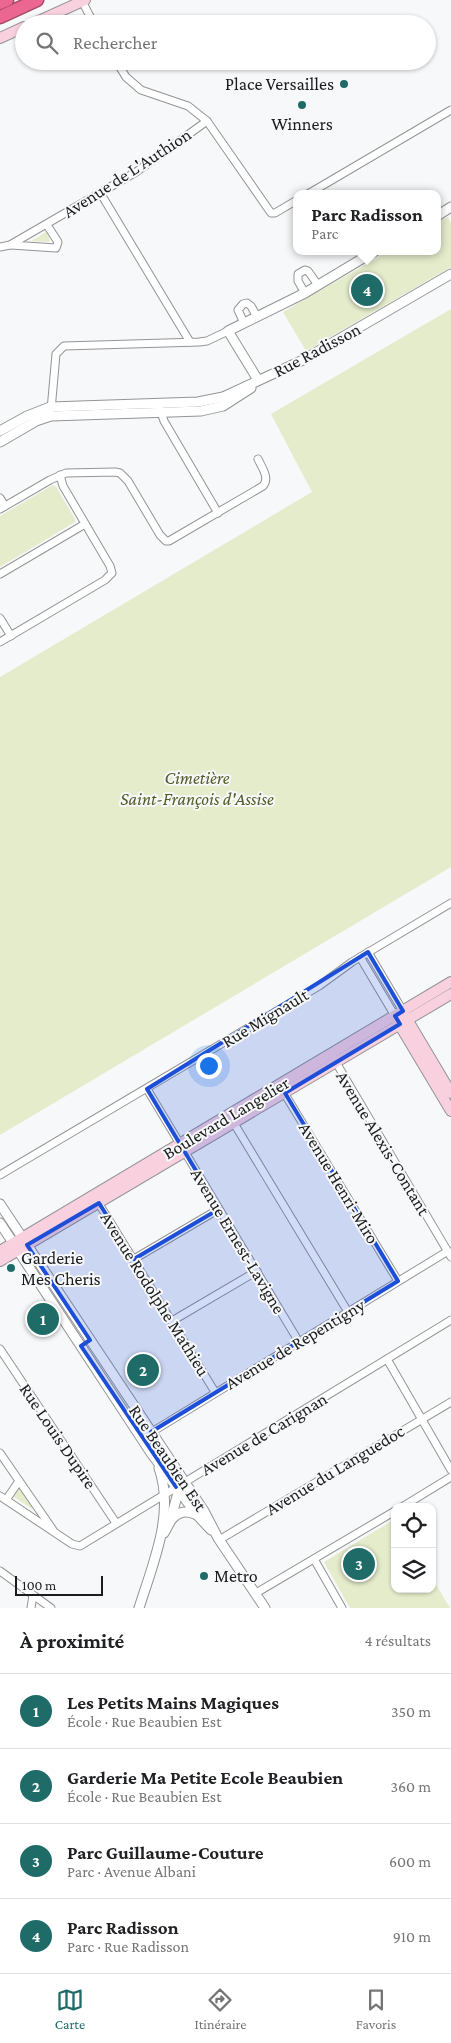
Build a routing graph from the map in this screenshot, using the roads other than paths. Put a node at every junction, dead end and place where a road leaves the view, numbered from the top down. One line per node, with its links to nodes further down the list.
1 (7, 0): 5 (highway)
2 (46, 0): 4 (highway)
3 (84, 1): 6 (main road); 7 (street)
4 (32, 2): 8 (highway)
5 (0, 3)
6 (52, 15)
7 (90, 15)
8 (0, 17)
9 (15, 31): 10 (main road)
10 (0, 38)
11 (122, 70): 13 (street)
12 (451, 110): 14 (street)
13 (207, 121): 15 (street, Avenue de L'Authion); 16 (street)
14 (315, 190)
15 (101, 194): 17 (street, Avenue de L'Authion); 27 (street)
16 (293, 202)
17 (47, 224): 18 (street, Avenue de L'Authion); 18 (street, Avenue de L'Authion)
18 (10, 245): 19 (street, Avenue de L'Authion)
19 (0, 246)
20 (362, 255): 22 (street)
21 (451, 274): 28 (street, Rue Radisson)
22 (318, 285): 23 (street); 23 (street)
23 (305, 293): 24 (street)
24 (257, 317): 25 (street); 25 (street)
25 (244, 323): 26 (street)
26 (228, 331): 27 (street); 28 (street, Rue Radisson)
27 (190, 342): 30 (street)
28 (258, 380): 29 (street)
29 (160, 408): 30 (street); 37 (street)
30 (51, 411): 31 (street); 32 (street)
31 (0, 431)
32 (0, 442)
33 (258, 459): 37 (street)
34 (60, 475): 36 (street); 37 (street); 38 (street)
35 (0, 498): 36 (street)
36 (2, 507)
37 (218, 513)
38 (85, 524): 39 (street); 41 (street)
39 (0, 574)
40 (0, 618): 41 (street)
41 (10, 636): 42 (street)
42 (0, 642)
43 (451, 903): 44 (street, Rue Mignault)
44 (368, 952): 45 (street, Rue Mignault); 48 (street)
45 (360, 957): 48 (street); 50 (street, Rue Mignault)
46 (451, 982): 48 (main road, Boulevard Langelier)
47 (451, 994): 48 (main road, Boulevard Langelier)
48 (401, 1018): 49 (main road, Boulevard Langelier); 52 (main road); 53 (main road)
49 (333, 1059): 51 (main road, Boulevard Langelier); 63 (street, Avenue Alexis-Contant)
50 (147, 1089): 55 (street, Avenue Ernest-Lavigne); 56 (street, Rue Mignault)
51 (282, 1090): 54 (main road, Boulevard Langelier); 67 (street, Avenue Henri-Miro)
52 (451, 1093)
53 (451, 1111)
54 (232, 1119): 55 (main road, Boulevard Langelier); 68 (street)
55 (183, 1149): 57 (main road, Boulevard Langelier); 59 (street, Avenue Ernest-Lavigne)
56 (0, 1175)
57 (97, 1199): 61 (main road, Boulevard Langelier); 64 (street, Avenue Rodolphe Mathieu)
58 (0, 1204): 61 (street, Rue Beaubien Est)
59 (219, 1209): 64 (street); 66 (street, Avenue Ernest-Lavigne)
60 (0, 1223): 61 (street, Rue Beaubien Est)
61 (20, 1244): 62 (main road, Boulevard Langelier); 65 (main road, Boulevard Langelier); 71 (street, Rue Beaubien Est); 73 (street, Rue Beaubien Est)
62 (0, 1251)
63 (449, 1254): 67 (street, Avenue de Repentigny)
64 (134, 1259): 70 (street, Avenue Rodolphe Mathieu)
65 (0, 1262)
66 (257, 1272): 70 (street); 72 (street, Avenue Ernest-Lavigne)
67 (398, 1281): 68 (street, Avenue de Repentigny)
68 (348, 1312): 72 (street, Avenue de Repentigny)
69 (451, 1320): 75 (street, Avenue de Carignan)
70 (172, 1321): 76 (street, Avenue Rodolphe Mathieu)
71 (90, 1340): 73 (street); 77 (street, Rue Beaubien Est)
72 (299, 1342): 76 (street, Avenue de Repentigny)
73 (81, 1346): 78 (street, Rue Beaubien Est)
74 (0, 1349): 95 (street, Rue Louis Dupire)
75 (387, 1359): 80 (street); 88 (street, Avenue de Carignan)
76 (215, 1392): 81 (street, Avenue de Repentigny)
77 (126, 1395): 78 (street); 81 (street, Rue Beaubien Est)
78 (117, 1400): 82 (street, Rue Beaubien Est)
79 (451, 1402): 80 (street, Avenue du Languedoc)
80 (422, 1419): 85 (street); 97 (street, Avenue du Languedoc)
81 (151, 1432): 82 (street, Avenue de Repentigny); 88 (street, Rue Beaubien Est)
82 (142, 1438): 84 (street, Rue Beaubien Est)
83 (0, 1453): 87 (street)
84 (157, 1460): 88 (street, Rue Beaubien Est); 89 (street, Rue Beaubien Est)
85 (451, 1470)
86 (451, 1478): 91 (street)
87 (19, 1481): 90 (street); 96 (street)
88 (180, 1485): 89 (street, Avenue de Carignan); 93 (street, Rue Beaubien Est); 94 (street); 97 (street, Rue Beaubien Est)
89 (165, 1494): 95 (street, Avenue de Carignan); 98 (street, Rue Beaubien Est)
90 (3, 1498): 96 (street)
91 (409, 1503)
92 (391, 1513): 99 (street)
93 (197, 1515): 94 (street); 97 (street, Rue Beaubien Est)
94 (170, 1522): 98 (street)
95 (116, 1523): 96 (street, Avenue de Carignan)
96 (55, 1533)
97 (219, 1539): 101 (street, Rue Beaubien Est)
98 (160, 1540): 105 (street)
99 (314, 1559): 101 (street); 107 (street)
100 (0, 1571): 102 (street)
101 (256, 1593): 106 (street, Rue Beaubien Est)
102 (33, 1595): 103 (street); 104 (street)
103 (31, 1608)
104 (51, 1608)
105 (139, 1608)
106 (265, 1608)
107 (342, 1608)

